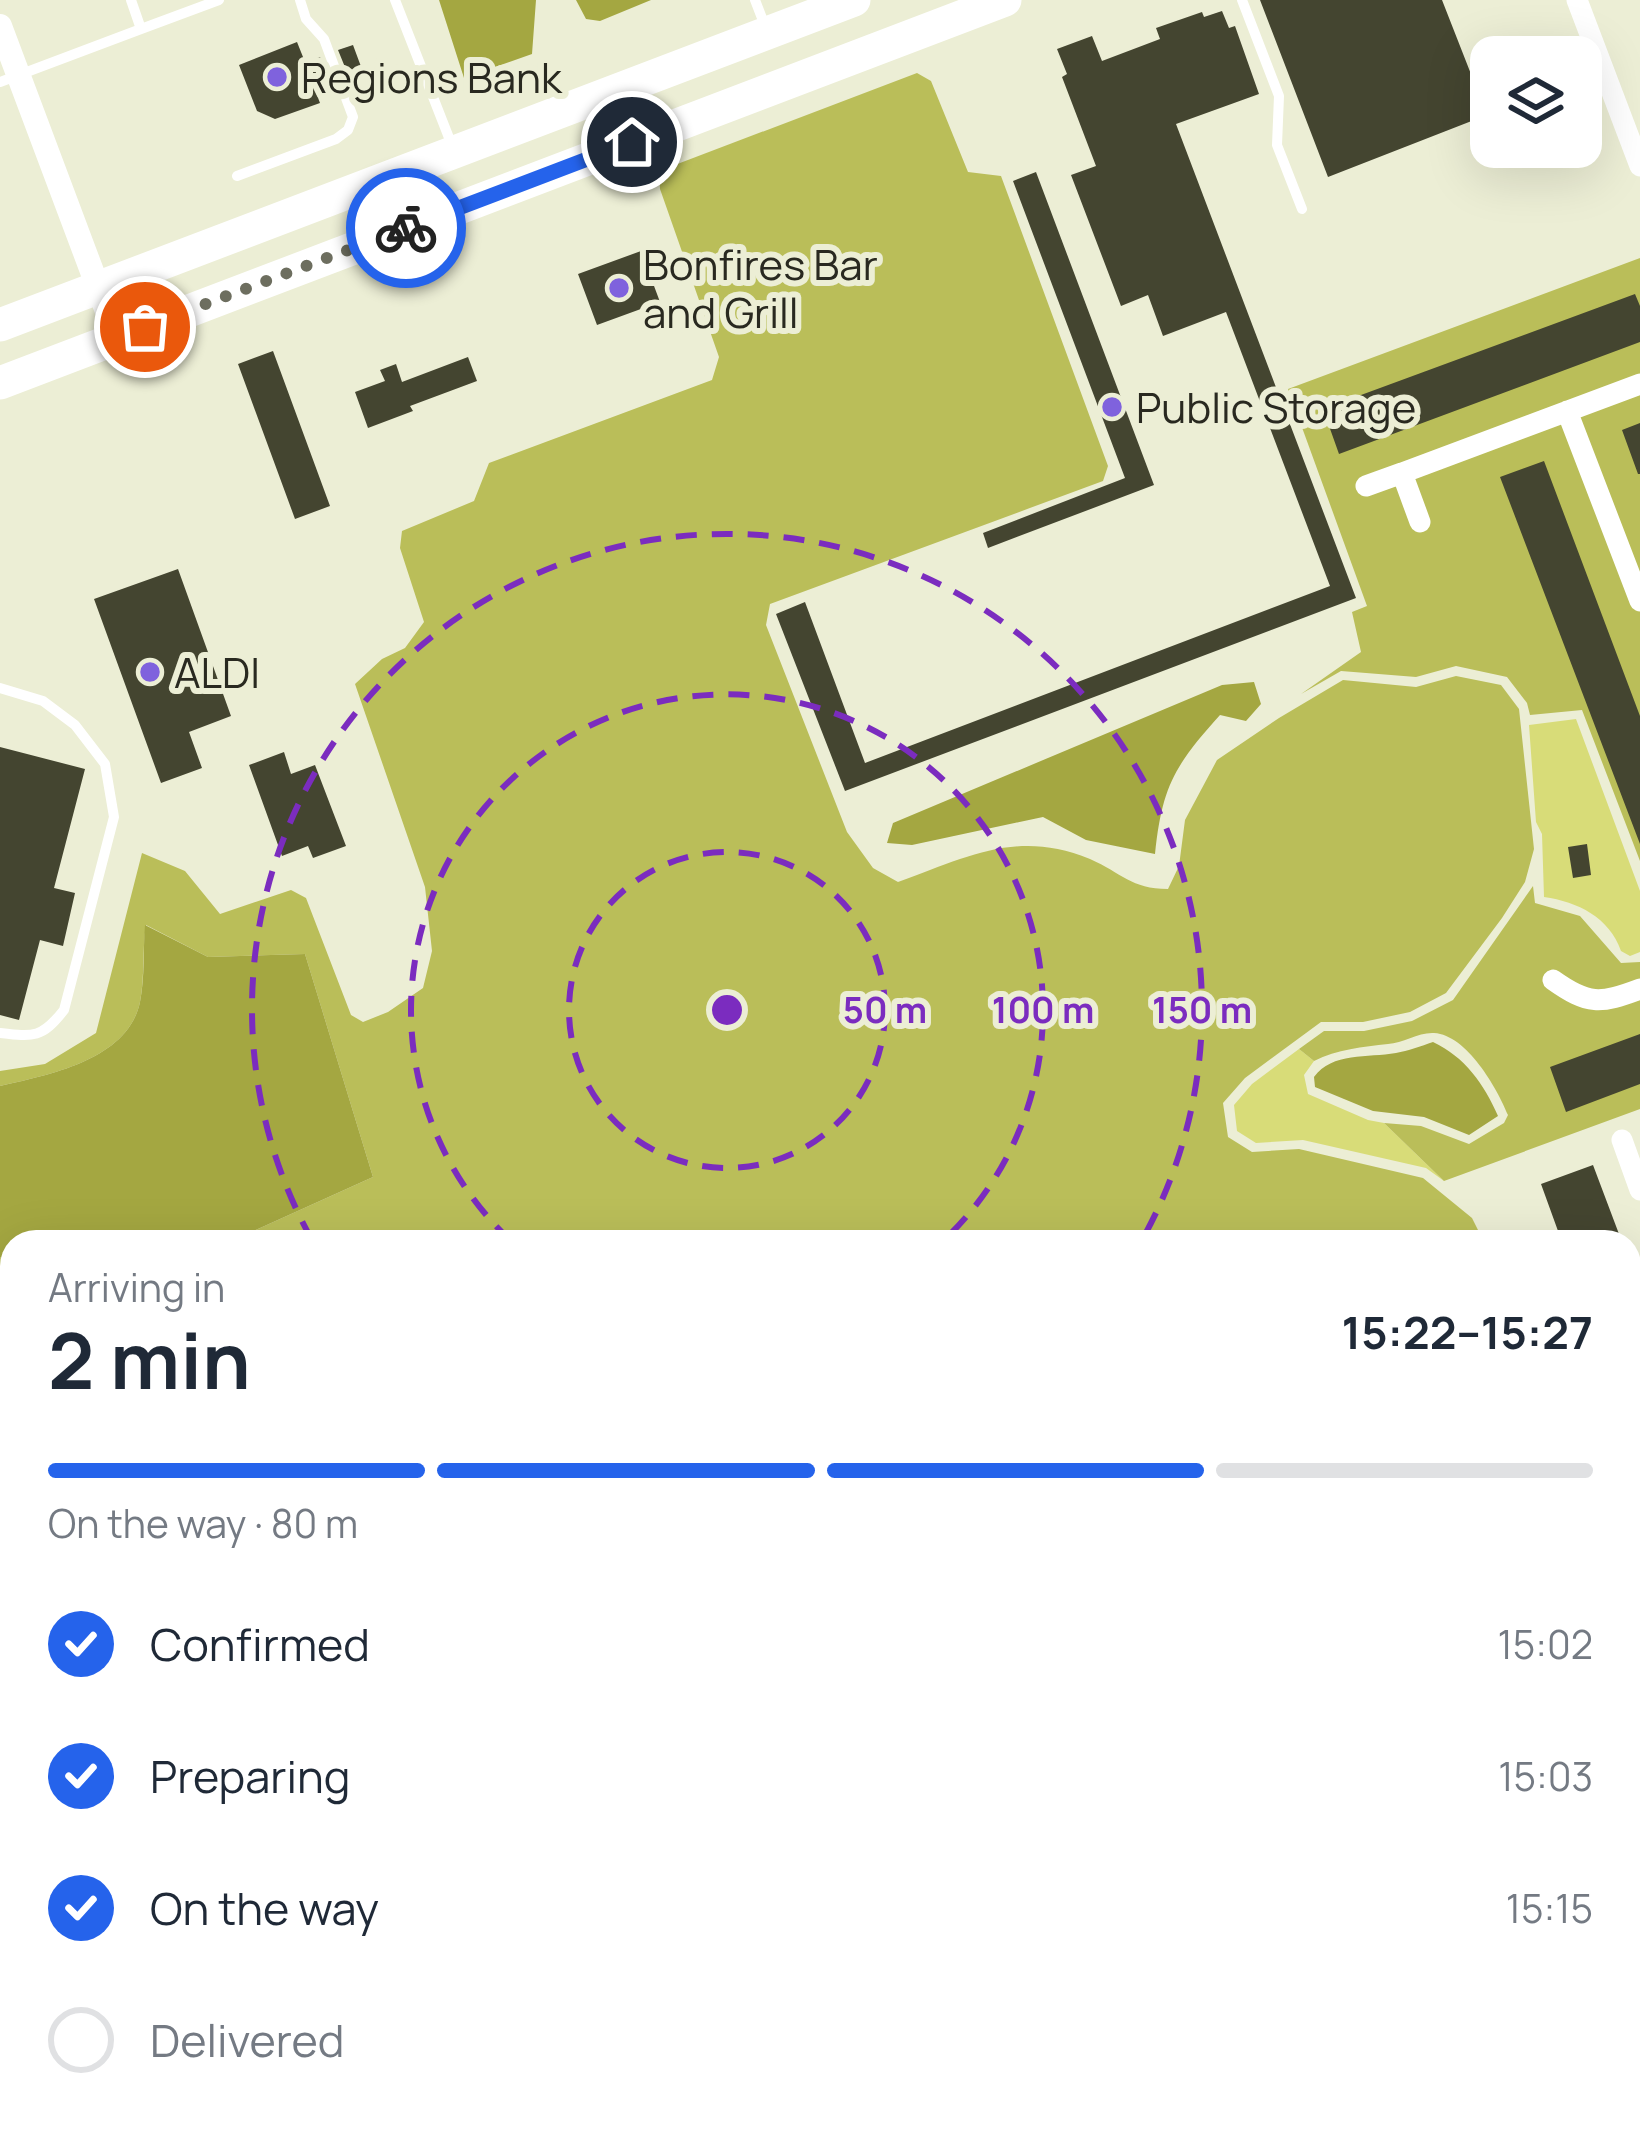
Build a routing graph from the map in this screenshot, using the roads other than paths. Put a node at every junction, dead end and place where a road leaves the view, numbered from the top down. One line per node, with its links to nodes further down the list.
1 (130, 0): 11 (lane)
2 (219, 0): 11 (lane)
3 (300, 0): 16 (lane)
4 (395, 0): 14 (lane)
5 (755, 0): 12 (lane)
6 (854, 0): 12 (main road)
7 (1005, 0): 20 (main road)
8 (1242, 0): 17 (lane)
9 (1577, 0): 15 (street)
10 (0, 26): 13 (street)
11 (141, 29): 13 (lane)
12 (768, 33): 14 (main road)
13 (9, 78): 18 (street)
14 (455, 152): 18 (main road)
15 (1640, 166)
16 (237, 176)
17 (1302, 209)
18 (98, 287): 19 (main road); 20 (street)
19 (0, 325)
20 (117, 338): 21 (main road)
21 (0, 382)
22 (1640, 384): 23 (street)
23 (1568, 411): 24 (street); 27 (street)
24 (1402, 473): 25 (street); 26 (street)
25 (1366, 486)
26 (1420, 522)
27 (1640, 602)
28 (0, 688): 31 (lane)
29 (1553, 980): 30 (street)
30 (1640, 989)
31 (0, 1033)
32 (1622, 1140): 33 (street)
33 (1640, 1190)

